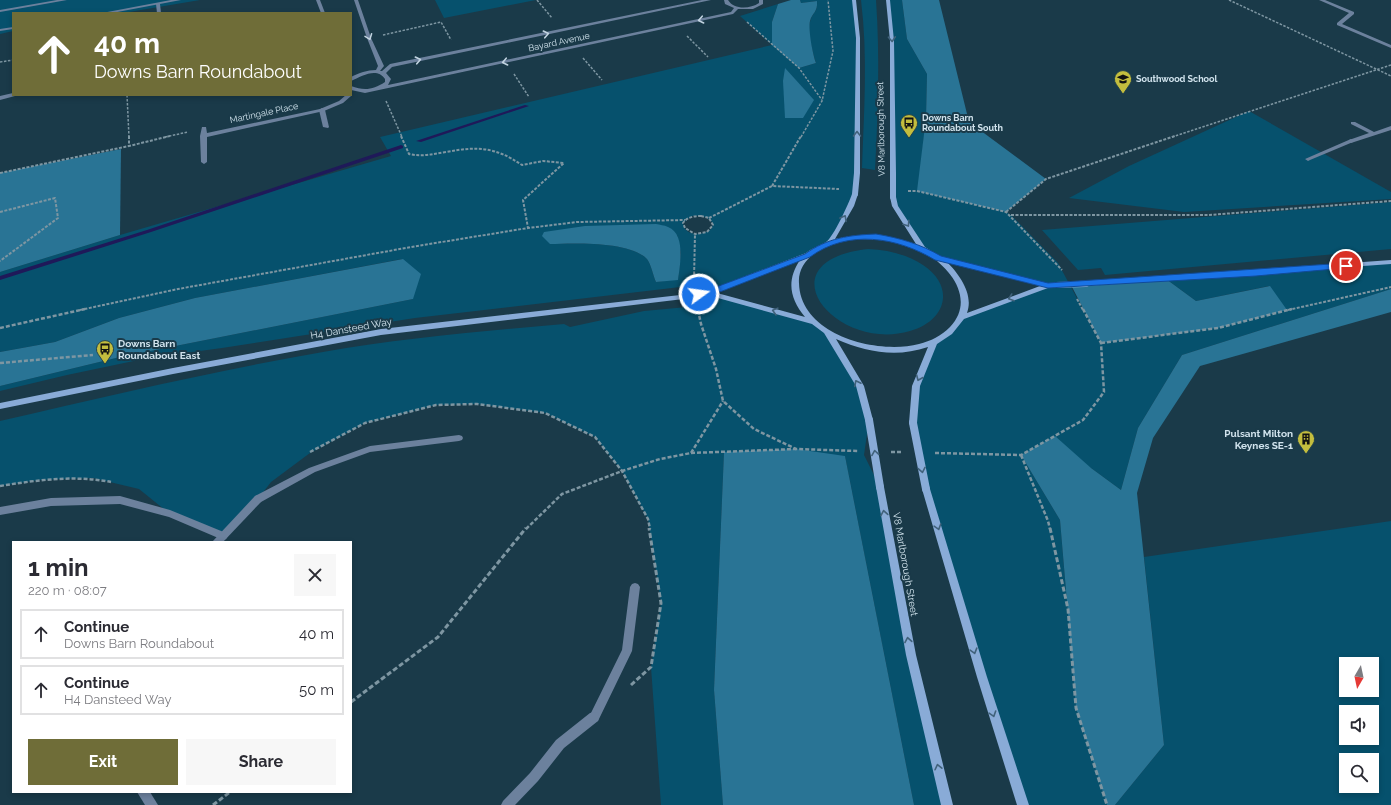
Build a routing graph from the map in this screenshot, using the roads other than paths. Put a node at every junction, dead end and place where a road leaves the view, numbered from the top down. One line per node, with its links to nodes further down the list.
1 (65, 0): 12 (street)
2 (180, 0): 11 (street)
3 (318, 0): 16 (street)
4 (356, 0): 20 (street, one-way to 20)
5 (709, 0): 20 (street, Bayard Avenue, one-way to 5)
6 (726, 0): 13 (street)
7 (760, 0): 13 (street, Bayard Avenue)
8 (854, 0): 36 (main road, one-way to 8, bridge)
9 (888, 0): 37 (main road, V8 Marlborough Street, one-way to 37, bridge)
10 (1321, 0): 19 (street)
11 (158, 4): 14 (street); 15 (street)
12 (0, 11)
13 (735, 11): 22 (street, Bayard Avenue, one-way to 22)
14 (110, 12)
15 (159, 12)
16 (323, 12)
17 (12, 28): 18 (street)
18 (0, 30)
19 (1391, 47)
20 (380, 73): 21 (street, Bayard Avenue); 22 (street)
21 (352, 77)
22 (382, 87): 23 (street, Bayard Avenue)
23 (352, 90)
24 (12, 95): 26 (street)
25 (348, 96): 27 (street, Martingale Place)
26 (0, 98)
27 (322, 110): 29 (street); 33 (street, Martingale Place)
28 (1353, 123): 32 (street)
29 (326, 127)
30 (204, 128): 33 (street)
31 (1391, 128): 32 (street)
32 (1372, 133): 34 (street)
33 (204, 136): 35 (street)
34 (1308, 159)
35 (204, 162)
36 (830, 242): 37 (main road); 38 (main road)
37 (923, 249): 39 (main road)
38 (808, 255): 42 (main road, H4 Dansteed Way); 44 (main road)
39 (938, 258): 41 (main road); 43 (main road)
40 (1391, 262): 41 (main road, bridge)
41 (1048, 286): 43 (main road, one-way to 43)
42 (709, 293): 44 (main road, H4 Dansteed Way, one-way to 42); 47 (main road, H4 Dansteed Way, bridge)
43 (962, 317): 46 (main road)
44 (812, 322): 45 (main road)
45 (828, 333): 46 (main road); 55 (main road, V8 Marlborough Street, one-way to 45, bridge)
46 (934, 342): 56 (main road, one-way to 56, bridge)
47 (0, 406)
48 (459, 438): 50 (street)
49 (0, 511): 50 (street)
50 (220, 539)
51 (635, 587): 54 (street)
52 (145, 793): 53 (street)
53 (152, 805)
54 (507, 805)
55 (947, 805)
56 (1023, 805)

